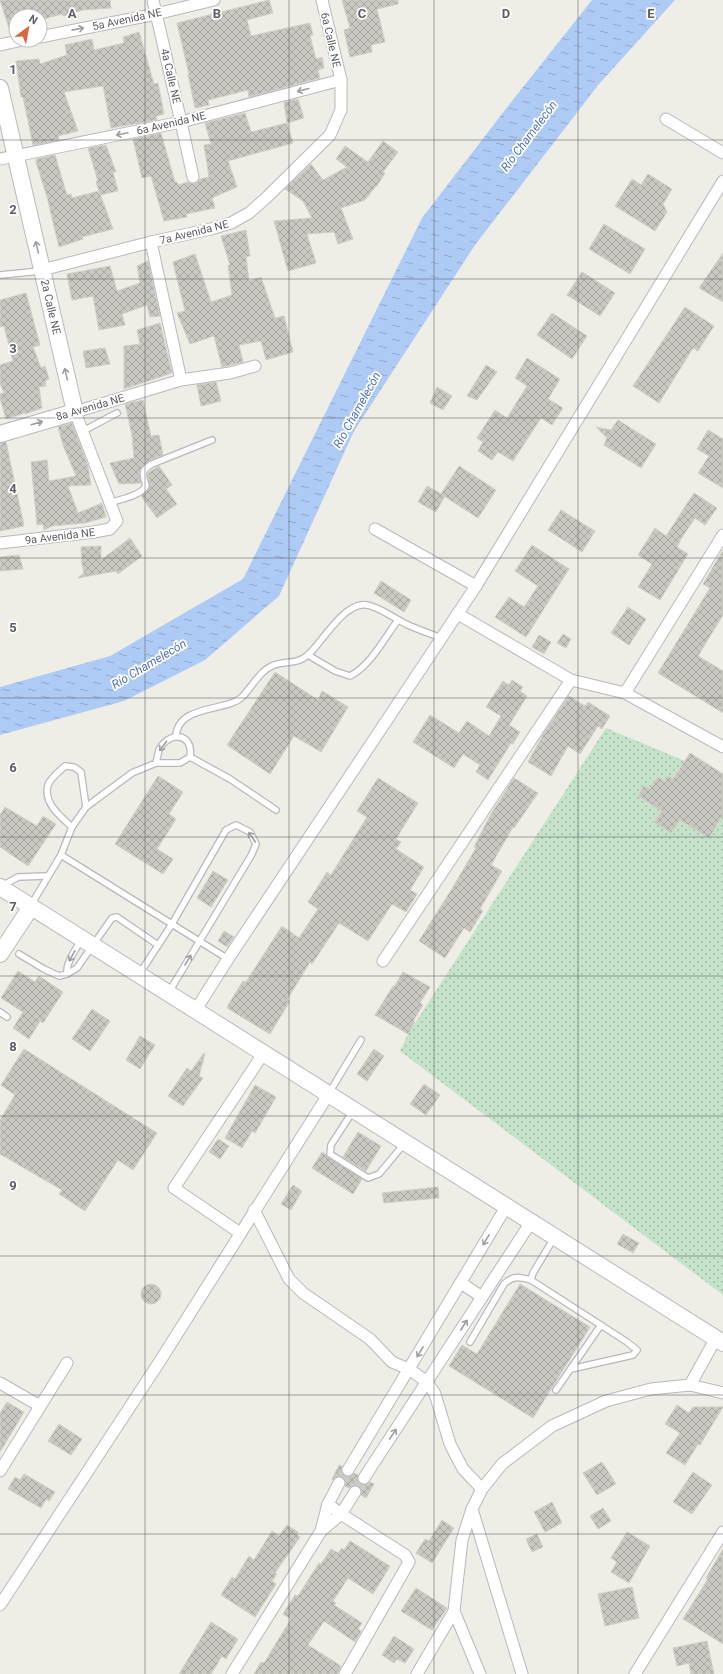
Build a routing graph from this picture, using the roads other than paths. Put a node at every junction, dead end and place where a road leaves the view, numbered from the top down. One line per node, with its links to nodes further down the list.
1 (153, 0): 4 (street, 4a Calle NE)
2 (214, 0): 4 (street, 5a Avenida NE)
3 (322, 0): 6 (street, 6a Calle NE)
4 (156, 14): 5 (street, 5a Avenida NE, one-way to 4); 9 (street, 4a Calle NE)
5 (48, 35)
6 (340, 80): 9 (street, 6a Avenida NE, one-way to 9); 15 (street, 7a Avenida NE)
7 (0, 88): 11 (street, 2a Calle NE)
8 (666, 119): 10 (street)
9 (182, 122): 11 (street, 6a Avenida NE, one-way to 11); 13 (street, 4a Calle NE)
10 (723, 153)
11 (16, 156): 12 (street, 6a Avenida NE); 16 (street, 2a Calle NE, one-way to 11)
12 (0, 159)
13 (193, 177)
14 (723, 180): 30 (street)
15 (151, 242): 16 (street, 7a Avenida NE); 19 (street)
16 (42, 270): 17 (lane); 20 (street, 2a Calle NE, one-way to 16)
17 (0, 275)
18 (255, 366): 19 (street, 8a Avenida NE)
19 (181, 380): 20 (street, 8a Avenida NE)
20 (75, 412): 22 (street, 2a Calle NE); 23 (street, 8a Avenida NE, one-way to 20)
21 (117, 413): 22 (lane)
22 (83, 431): 25 (street, 2a Calle NE)
23 (0, 434)
24 (212, 440): 25 (lane)
25 (110, 503): 26 (street, 2a Calle NE)
26 (117, 521): 29 (street, 9a Avenida NE)
27 (375, 529): 30 (street)
28 (723, 535): 36 (street)
29 (0, 543)
30 (476, 586): 31 (street)
31 (458, 614): 33 (street); 35 (street)
32 (398, 620): 33 (lane); 34 (lane); 34 (lane)
33 (442, 638): 54 (street)
34 (308, 655): 37 (lane)
35 (571, 680): 36 (street); 55 (street)
36 (625, 693): 38 (street)
37 (176, 736): 39 (lane); 40 (lane, one-way to 40)
38 (723, 747)
39 (190, 757): 40 (lane); 42 (lane)
40 (156, 763): 41 (lane)
41 (86, 807): 43 (lane); 43 (lane)
42 (276, 810)
43 (72, 826): 44 (lane)
44 (61, 855): 45 (lane); 48 (lane)
45 (47, 876): 46 (lane); 47 (lane)
46 (0, 887): 47 (street)
47 (30, 907): 50 (street); 52 (street)
48 (172, 924): 49 (lane); 49 (lane, one-way to 48); 51 (lane)
49 (200, 941): 54 (lane); 58 (lane, one-way to 49)
50 (87, 942): 51 (lane); 56 (lane, one-way to 56); 56 (lane); 57 (street)
51 (158, 945): 57 (lane)
52 (1, 948)
53 (19, 954): 56 (lane)
54 (228, 959): 59 (street)
55 (383, 961)
56 (67, 974)
57 (138, 975): 58 (street)
58 (168, 994): 59 (street)
59 (195, 1011): 63 (street)
60 (0, 1012): 61 (lane)
61 (7, 1017)
62 (361, 1040): 64 (lane)
63 (263, 1054): 64 (street); 70 (street)
64 (328, 1095): 65 (street); 68 (street)
65 (353, 1110): 66 (street); 66 (lane)
66 (405, 1143): 67 (street)
67 (506, 1207): 69 (street); 73 (street, one-way to 73)
68 (254, 1210): 70 (street); 80 (street)
69 (531, 1222): 71 (street); 74 (street)
70 (240, 1233): 98 (street)
71 (554, 1237): 72 (lane); 76 (street)
72 (531, 1280): 75 (lane); 77 (lane)
73 (461, 1283): 74 (street); 80 (street, one-way to 80)
74 (482, 1297): 82 (street, one-way to 74)
75 (601, 1325): 79 (lane); 79 (lane)
76 (719, 1341): 83 (street)
77 (470, 1342)
78 (67, 1363): 86 (street)
79 (571, 1369): 84 (lane)
80 (409, 1370): 82 (street); 87 (street)
81 (0, 1382): 86 (street)
82 (427, 1382): 88 (street, one-way to 82); 91 (street)
83 (690, 1385): 85 (street); 91 (street)
84 (556, 1390)
85 (723, 1393)
86 (40, 1406): 89 (street)
87 (366, 1440): 88 (street); 88 (street)
88 (382, 1450)
89 (0, 1470)
90 (340, 1483): 93 (street)
91 (482, 1489): 94 (street)
92 (355, 1492): 95 (street)
93 (328, 1504): 95 (street); 96 (street)
94 (472, 1509): 99 (street); 104 (street)
95 (341, 1514): 96 (street); 101 (street)
96 (321, 1531): 100 (street)
97 (723, 1532): 105 (street)
98 (0, 1605)
99 (454, 1611): 102 (street); 103 (street)
100 (232, 1674)
101 (345, 1674)
102 (417, 1674)
103 (480, 1674)
104 (522, 1674)
105 (635, 1674)

